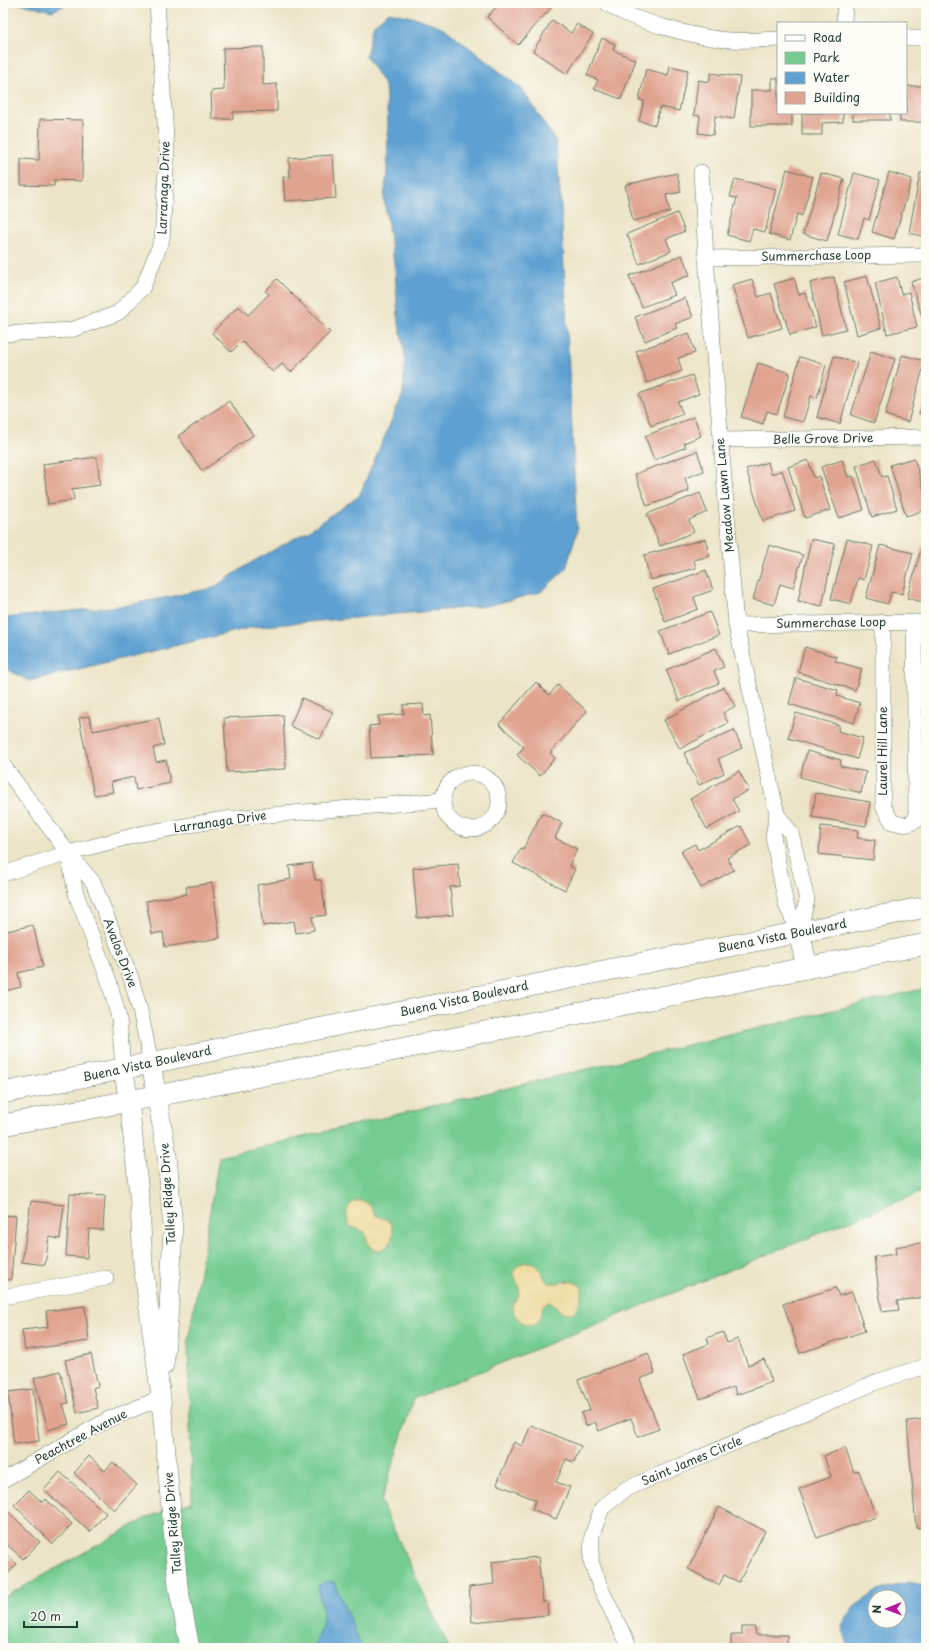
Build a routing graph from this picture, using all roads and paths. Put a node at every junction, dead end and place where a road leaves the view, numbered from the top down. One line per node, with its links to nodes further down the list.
1 (157, 3): 11 (street, Larranaga Drive)
2 (607, 3): 7 (street)
3 (845, 3): 4 (street)
4 (844, 22)
5 (907, 38): 6 (street)
6 (926, 38)
7 (777, 39)
8 (701, 172): 10 (street, Meadow Lawn Lane)
9 (926, 255): 10 (street, Summerchase Loop)
10 (706, 258): 13 (street, Meadow Lawn Lane)
11 (3, 334)
12 (926, 437): 13 (street, Belle Grove Drive)
13 (721, 440): 16 (street, Meadow Lawn Lane)
14 (884, 622): 15 (street, Summerchase Loop); 15 (street, Laurel Hill Lane); 16 (street, Summerchase Loop)
15 (920, 622)
16 (736, 625): 19 (street, Meadow Lawn Lane)
17 (3, 765): 20 (street, Avalos Drive)
18 (442, 800): 20 (street, Larranaga Drive)
19 (777, 814): 23 (street, Meadow Lawn Lane); 23 (street, Meadow Lawn Lane)
20 (68, 853): 21 (street, Larranaga Drive); 26 (street, Avalos Drive); 27 (street, Avalos Drive)
21 (3, 874)
22 (926, 908): 23 (main road, Buena Vista Boulevard)
23 (799, 932): 25 (main road); 26 (main road, Buena Vista Boulevard)
24 (926, 944): 25 (main road)
25 (807, 968): 29 (main road)
26 (151, 1063): 27 (main road, Buena Vista Boulevard); 29 (street, Talley Ridge Drive)
27 (123, 1068): 28 (main road, Buena Vista Boulevard); 30 (street, Talley Ridge Drive)
28 (3, 1093)
29 (157, 1096): 30 (main road); 35 (street, Talley Ridge Drive)
30 (129, 1101): 31 (main road); 35 (street, Talley Ridge Drive)
31 (3, 1125)
32 (106, 1278): 33 (street)
33 (3, 1297)
34 (926, 1366): 38 (street, Saint James Circle)
35 (161, 1398): 36 (street, Peachtree Avenue); 37 (street, Talley Ridge Drive)
36 (3, 1480)
37 (190, 1648)
38 (630, 1648)

